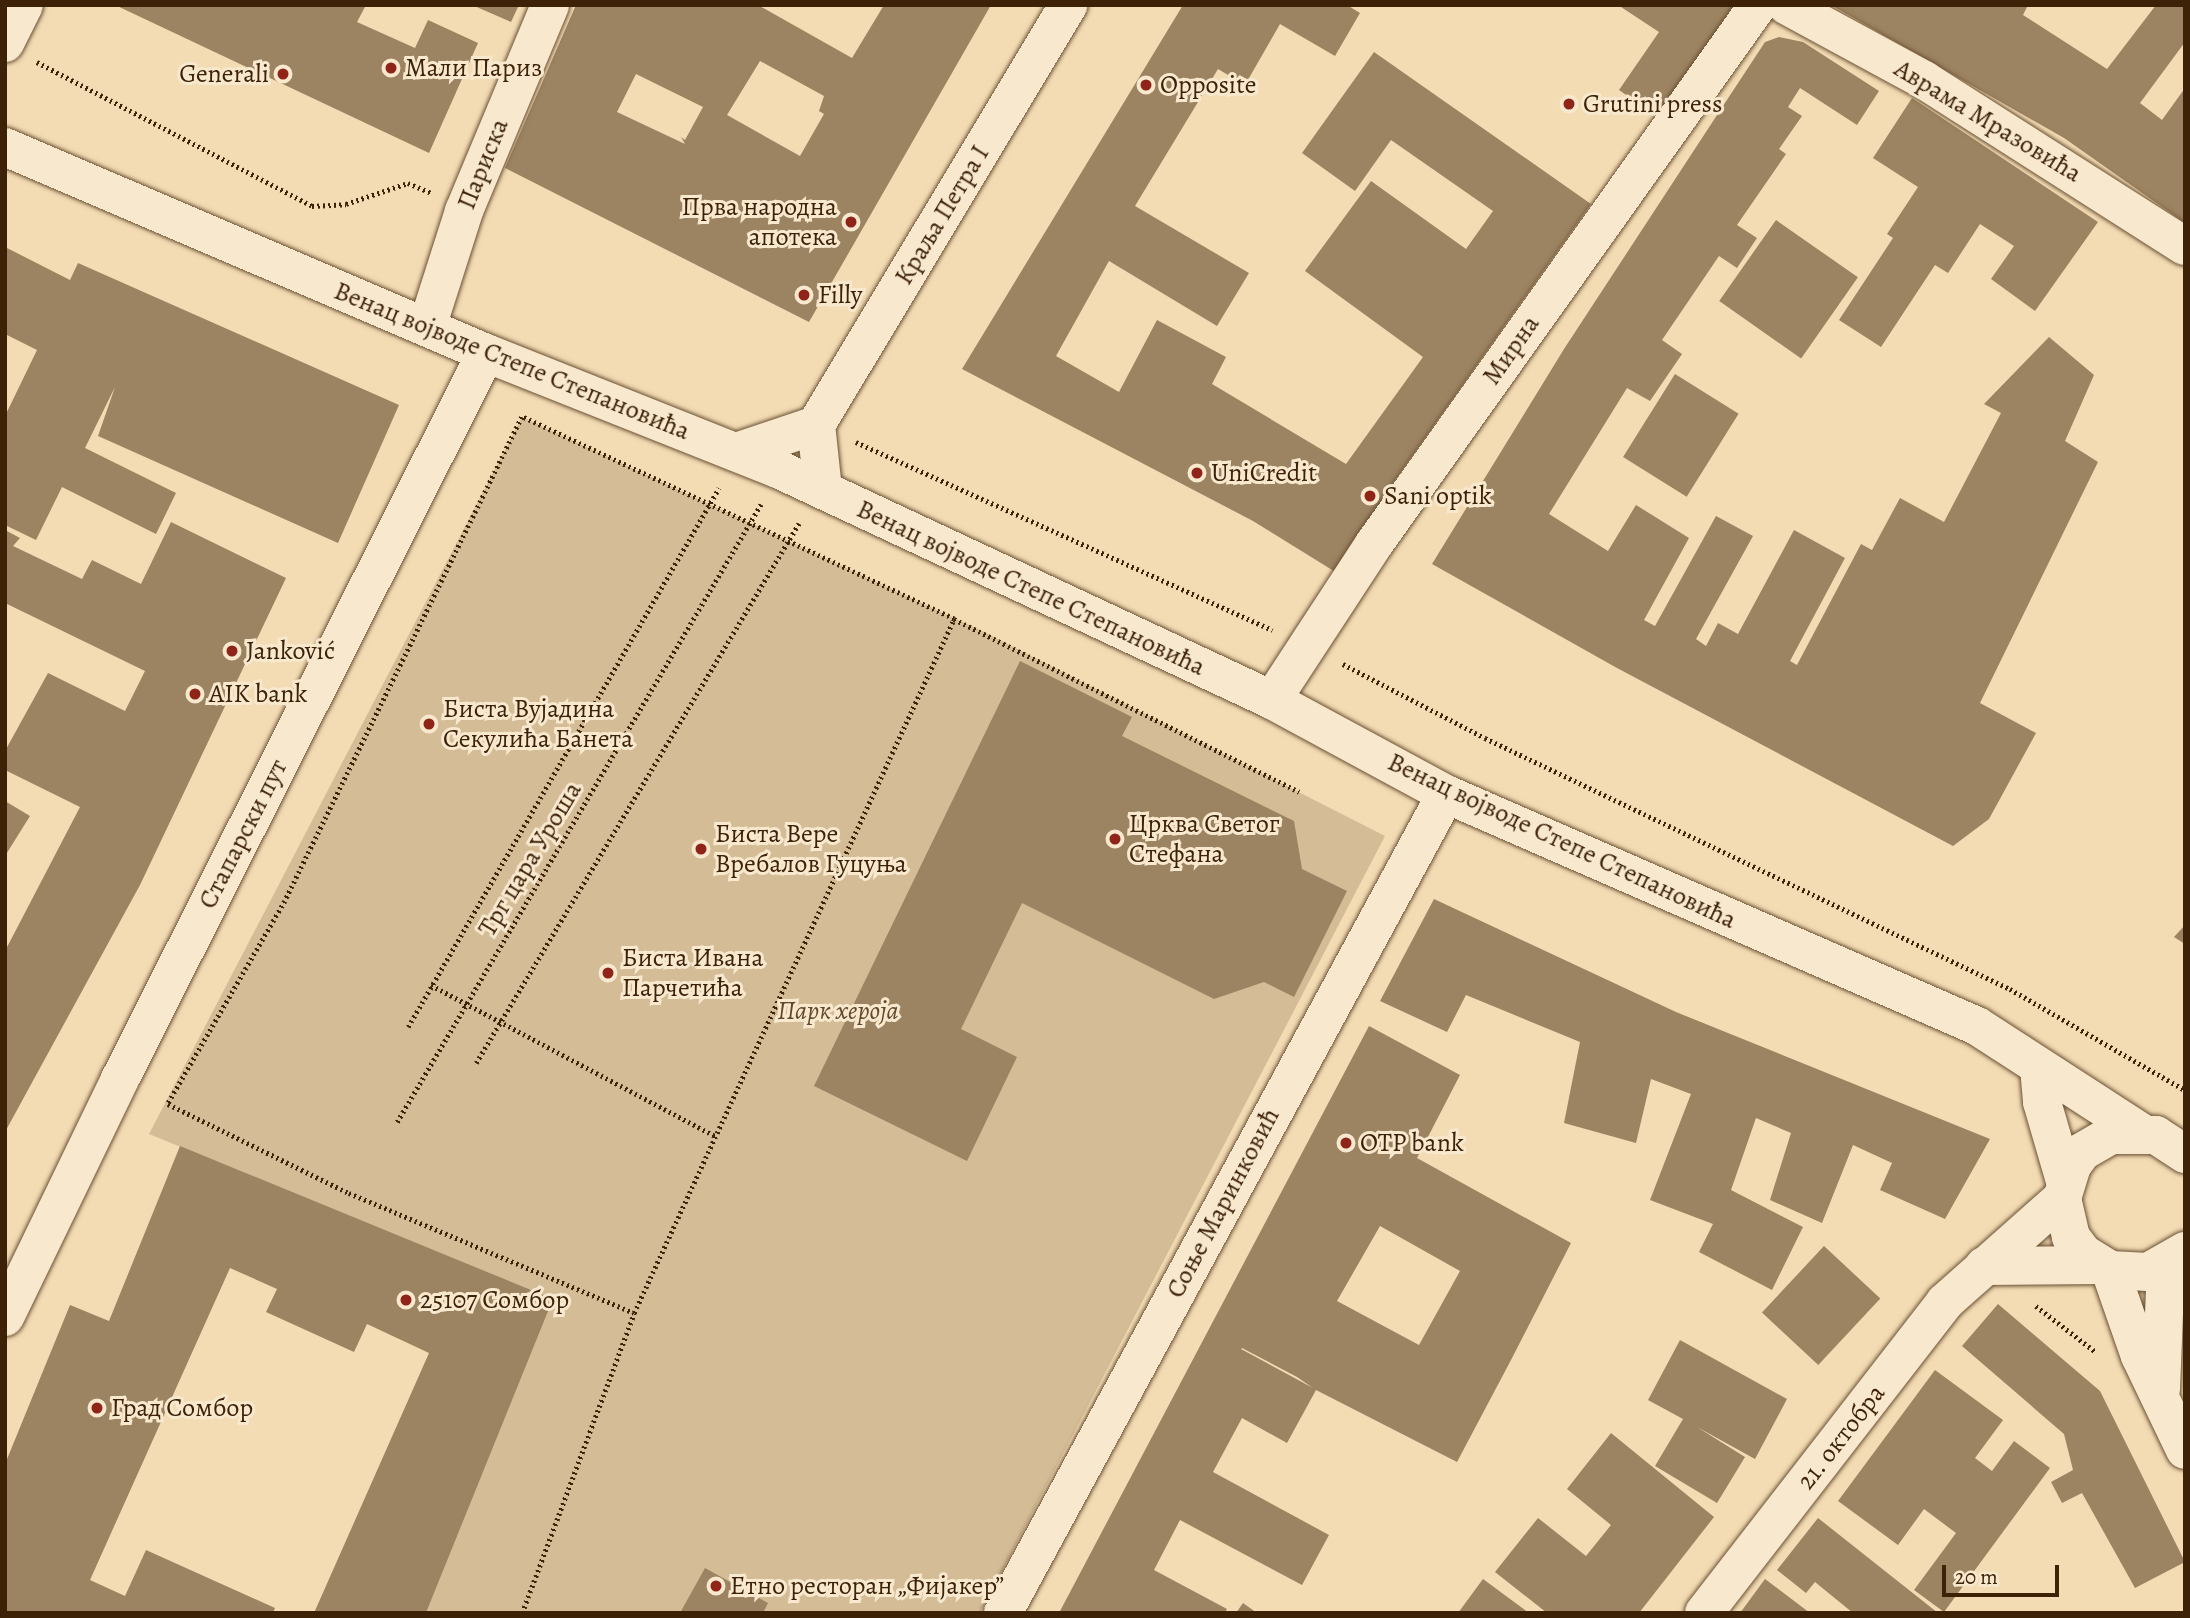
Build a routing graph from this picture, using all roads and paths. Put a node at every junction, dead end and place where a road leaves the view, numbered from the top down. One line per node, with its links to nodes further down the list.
1 (24, 5): 6 (street)
2 (550, 5): 10 (street, Париска)
3 (1068, 5): 12 (street, Краља Петра I)
4 (1758, 5): 20 (street, Мирна)
5 (1786, 5): 9 (street, Аврама Мразовића)
6 (18, 50): 8 (path)
7 (5, 147): 10 (street, Венац војводе Степе Степановића)
8 (437, 195)
9 (2185, 246)
10 (427, 327): 11 (street, Венац војводе Степе Степановића)
11 (486, 353): 13 (street, Венац војводе Степе Степановића); 39 (street, Стапарски пут)
12 (816, 425): 13 (street); 15 (street); 20 (path)
13 (736, 452): 14 (street, Венац војводе Степе Степановића)
14 (780, 470): 15 (street, Венац војводе Степе Степановића); 17 (path, Трг цара Уроша)
15 (823, 490): 21 (street, Венац војводе Степе Степановића)
16 (712, 503): 17 (path); 24 (path); 38 (path)
17 (751, 523): 18 (path); 25 (path, Трг цара Уроша)
18 (786, 540): 19 (path); 26 (path)
19 (954, 620): 22 (path); 32 (path)
20 (1305, 645): 21 (street, Мирна); 30 (path)
21 (1272, 700): 23 (street, Венац војводе Степе Степановића)
22 (1299, 792)
23 (1446, 794): 29 (street, Венац војводе Степе Степановића); 43 (street, Соње Маринковић)
24 (431, 985): 25 (path); 27 (path)
25 (467, 1004): 26 (path); 31 (path, Трг цара Уроша)
26 (500, 1023): 28 (path); 32 (path)
27 (408, 1027)
28 (476, 1063)
29 (2039, 1067): 33 (street, Венац војводе Степе Степановића); 34 (street)
30 (2185, 1090)
31 (397, 1122)
32 (715, 1136): 38 (path)
33 (2170, 1142): 34 (street, 21. октобра)
34 (2064, 1190): 36 (street, 21. октобра); 37 (street)
35 (2175, 1258): 37 (street); 40 (street)
36 (1984, 1266): 37 (street); 44 (street, 21. октобра)
37 (2105, 1267): 40 (street)
38 (634, 1313): 42 (path)
39 (5, 1317)
40 (2161, 1402): 41 (street)
41 (2185, 1450)
42 (522, 1613)
43 (1003, 1613)
44 (1704, 1613)

